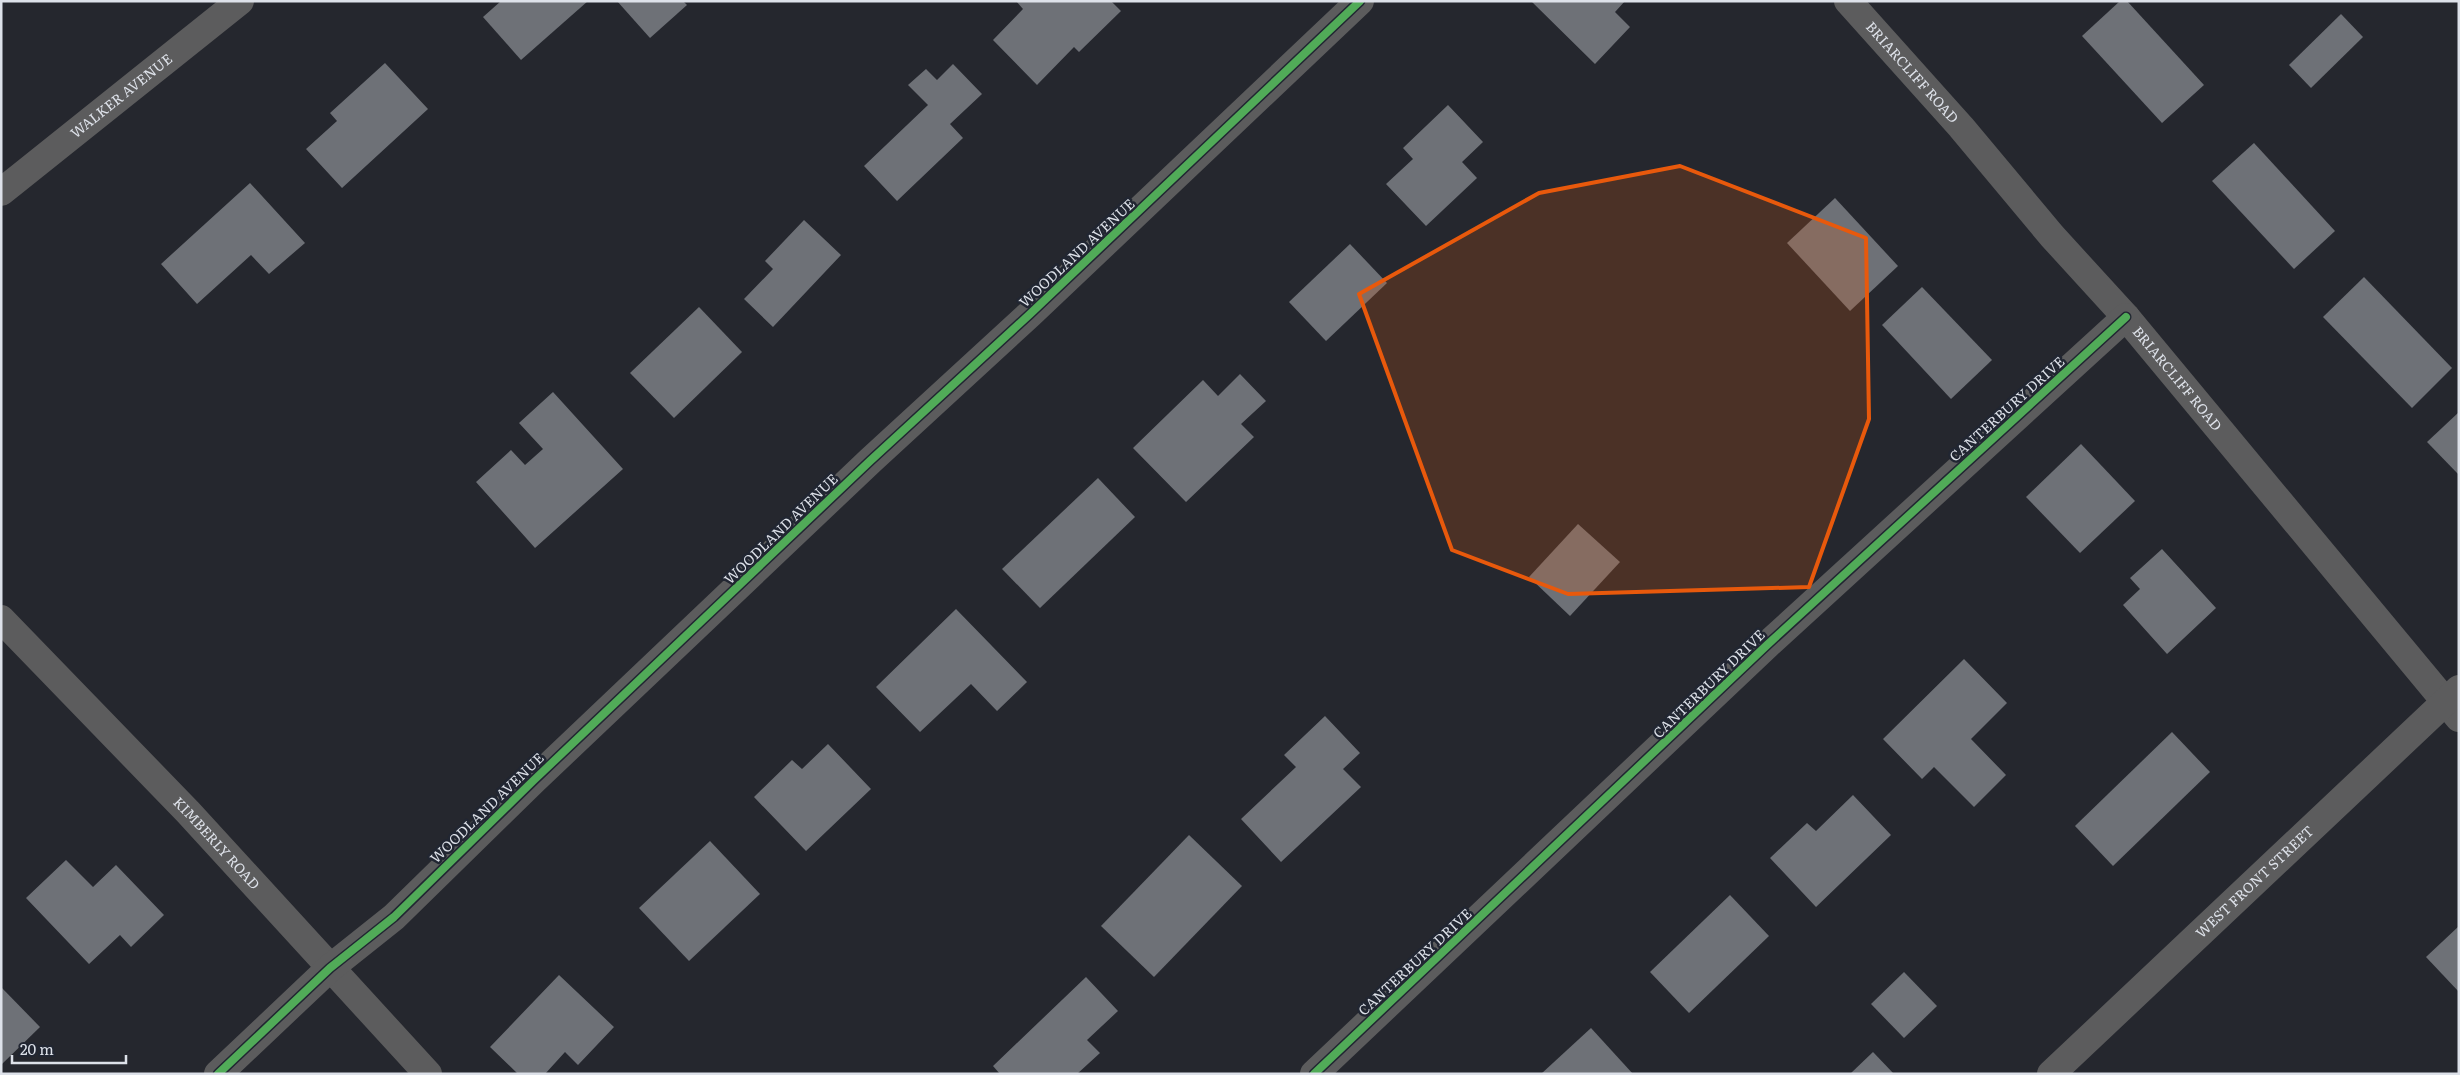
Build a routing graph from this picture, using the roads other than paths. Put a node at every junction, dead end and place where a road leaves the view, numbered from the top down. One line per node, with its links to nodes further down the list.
1 (240, 1): 4 (street, WALKER AVENUE)
2 (1360, 1): 8 (street, WOODLAND AVENUE)
3 (1848, 1): 5 (street, BRIARCLIFF ROAD)
4 (1, 192)
5 (2126, 318): 7 (street, BRIARCLIFF ROAD); 11 (street, CANTERBURY DRIVE)
6 (1, 618): 8 (street, KIMBERLY ROAD)
7 (2454, 703): 12 (street, WEST FRONT STREET)
8 (330, 968): 9 (street, WOODLAND AVENUE); 10 (street, KIMBERLY ROAD)
9 (218, 1074)
10 (428, 1074)
11 (1314, 1074)
12 (2051, 1074)

